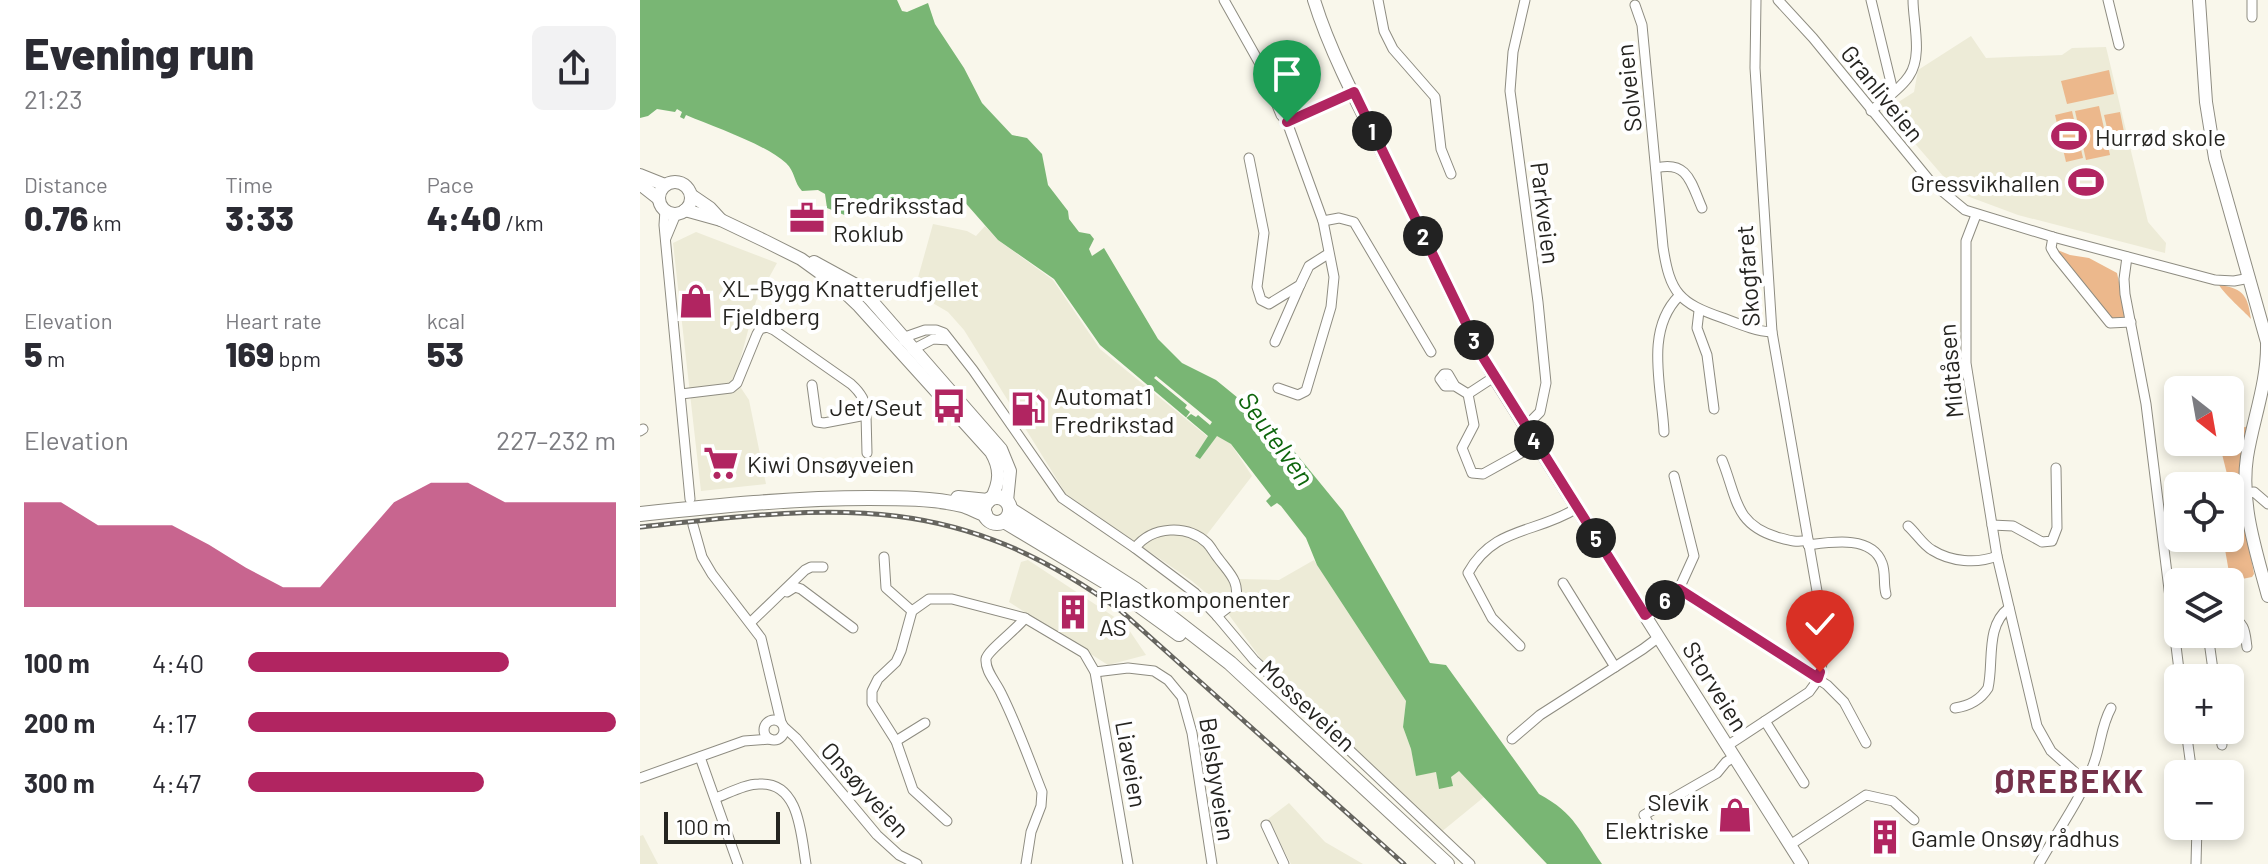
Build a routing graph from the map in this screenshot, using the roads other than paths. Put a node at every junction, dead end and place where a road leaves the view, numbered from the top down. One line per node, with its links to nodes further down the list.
1 (1224, 0): 18 (street)
2 (1314, 0): 16 (main road, Storveien)
3 (1378, 0): 21 (street)
4 (1525, 0): 56 (street, Parkveien)
5 (1756, 0): 40 (street, Skogfaret)
6 (1778, 0): 17 (street, Granliveien)
7 (1871, 0): 15 (street)
8 (1913, 0): 15 (street)
9 (2108, 0): 14 (street)
10 (2199, 0): 35 (main road)
11 (2252, 0): 13 (street)
12 (1635, 5): 20 (street, Solveien)
13 (2252, 17)
14 (2119, 45)
15 (1893, 91): 17 (street)
16 (1354, 92): 18 (street); 47 (main road, Storveien)
17 (1871, 111): 28 (street, Granliveien)
18 (1287, 122): 30 (street)
19 (1249, 158): 36 (street)
20 (1656, 168): 27 (street); 37 (street, Solveien)
21 (1451, 174)
22 (640, 175): 24 (main road)
23 (640, 184): 26 (main road)
24 (665, 185): 25 (main road); 26 (main road)
25 (691, 195): 26 (main road); 29 (main road)
26 (671, 208): 29 (main road); 52 (street)
27 (1702, 208)
28 (1976, 215): 31 (street, Granliveien); 71 (street, Midtåsen)
29 (721, 220): 34 (main road)
30 (1323, 221): 32 (street); 46 (street)
31 (2053, 237): 33 (street, Granliveien); 39 (street)
32 (1328, 254): 36 (street); 50 (street)
33 (2127, 257): 35 (street, Granliveien); 39 (street)
34 (801, 259): 41 (main road); 45 (main road)
35 (2250, 278): 51 (main road)
36 (1300, 285): 43 (street)
37 (1679, 296): 38 (street); 57 (street)
38 (1699, 311): 40 (street); 54 (street)
39 (2131, 322): 78 (street)
40 (1772, 332): 73 (street, Skogfaret)
41 (905, 337): 42 (street); 44 (main road); 45 (street)
42 (949, 340): 44 (street); 74 (street)
43 (1275, 342)
44 (916, 349): 45 (street); 68 (main road)
45 (901, 352): 66 (main road)
46 (1431, 352)
47 (1494, 377): 53 (street); 56 (main road, Storveien)
48 (812, 385): 55 (street)
49 (1455, 386): 53 (street)
50 (1278, 388)
51 (2265, 392): 63 (main road)
52 (681, 394): 55 (street); 64 (street)
53 (1468, 394): 58 (street)
54 (1714, 409)
55 (866, 415): 59 (street)
56 (1526, 426): 67 (main road, Storveien)
57 (1664, 432)
58 (1530, 448)
59 (867, 453)
60 (1722, 460): 73 (street)
61 (2056, 468): 71 (street)
62 (1674, 476): 80 (street)
63 (2246, 493): 65 (street); 83 (main road)
64 (690, 499)
65 (2268, 504)
66 (988, 505): 68 (highway); 68 (highway); 69 (highway)
67 (1577, 508): 86 (main road, Storveien); 94 (street)
68 (1007, 511): 131 (highway, Mosseveien); 132 (highway, Mosseveien)
69 (640, 514)
70 (693, 525): 89 (street, Onsøyveien)
71 (1992, 525): 75 (street, Midtåsen)
72 (1908, 526): 75 (street)
73 (1808, 543): 82 (street); 97 (street, Skogfaret)
74 (1135, 548): 87 (street); 87 (street)
75 (1997, 556): 84 (street, Midtåsen)
76 (884, 557): 85 (street)
77 (823, 567): 81 (street)
78 (2168, 568)
79 (1563, 583): 95 (street)
80 (1679, 589): 86 (street); 97 (street)
81 (780, 594): 89 (street); 90 (street)
82 (1886, 594)
83 (2268, 596)
84 (2009, 608): 99 (street); 114 (street, Midtåsen)
85 (912, 611): 88 (street); 108 (street)
86 (1645, 615): 92 (main road, Storveien)
87 (1217, 616): 133 (street)
88 (1025, 618): 96 (street); 127 (street)
89 (751, 622): 98 (street, Onsøyveien)
90 (853, 628)
91 (2244, 630): 93 (street)
92 (1660, 639): 95 (street); 112 (main road, Storveien)
93 (2249, 641)
94 (1520, 646)
95 (1615, 667): 105 (street)
96 (1095, 672): 128 (street, Liaveien); 129 (street, Belsbyveien)
97 (1818, 678): 101 (street); 109 (street)
98 (774, 694): 103 (street, Onsøyveien); 104 (street, Onsøyveien)
99 (1955, 708)
100 (2111, 708): 114 (street)
101 (1765, 721): 112 (street); 115 (street)
102 (925, 723): 108 (street)
103 (766, 724): 104 (street); 106 (street); 107 (street)
104 (783, 725): 106 (street); 110 (street, Onsøyveien)
105 (1512, 739)
106 (774, 740): 107 (street); 110 (street, Onsøyveien)
107 (744, 741): 111 (street)
108 (896, 741): 118 (street)
109 (1866, 743)
110 (804, 749): 123 (street, Onsøyveien)
111 (700, 757): 113 (street); 116 (street)
112 (1734, 757): 120 (street); 122 (main road, Storveien)
113 (640, 778)
114 (2086, 782): 135 (street)
115 (1804, 783)
116 (716, 798): 124 (street); 125 (street)
117 (1914, 820): 122 (street)
118 (947, 821)
119 (1266, 825): 130 (street)
120 (1652, 830)
121 (2197, 840): 136 (street)
122 (1790, 845): 134 (main road, Storveien)
123 (897, 860): 126 (street, Onsøyveien)
124 (738, 864)
125 (806, 864)
126 (917, 864)
127 (1026, 864)
128 (1128, 864)
129 (1212, 864)
130 (1284, 864)
131 (1434, 864)
132 (1447, 864)
133 (1470, 864)
134 (1802, 864)
135 (2039, 864)
136 (2196, 864)

